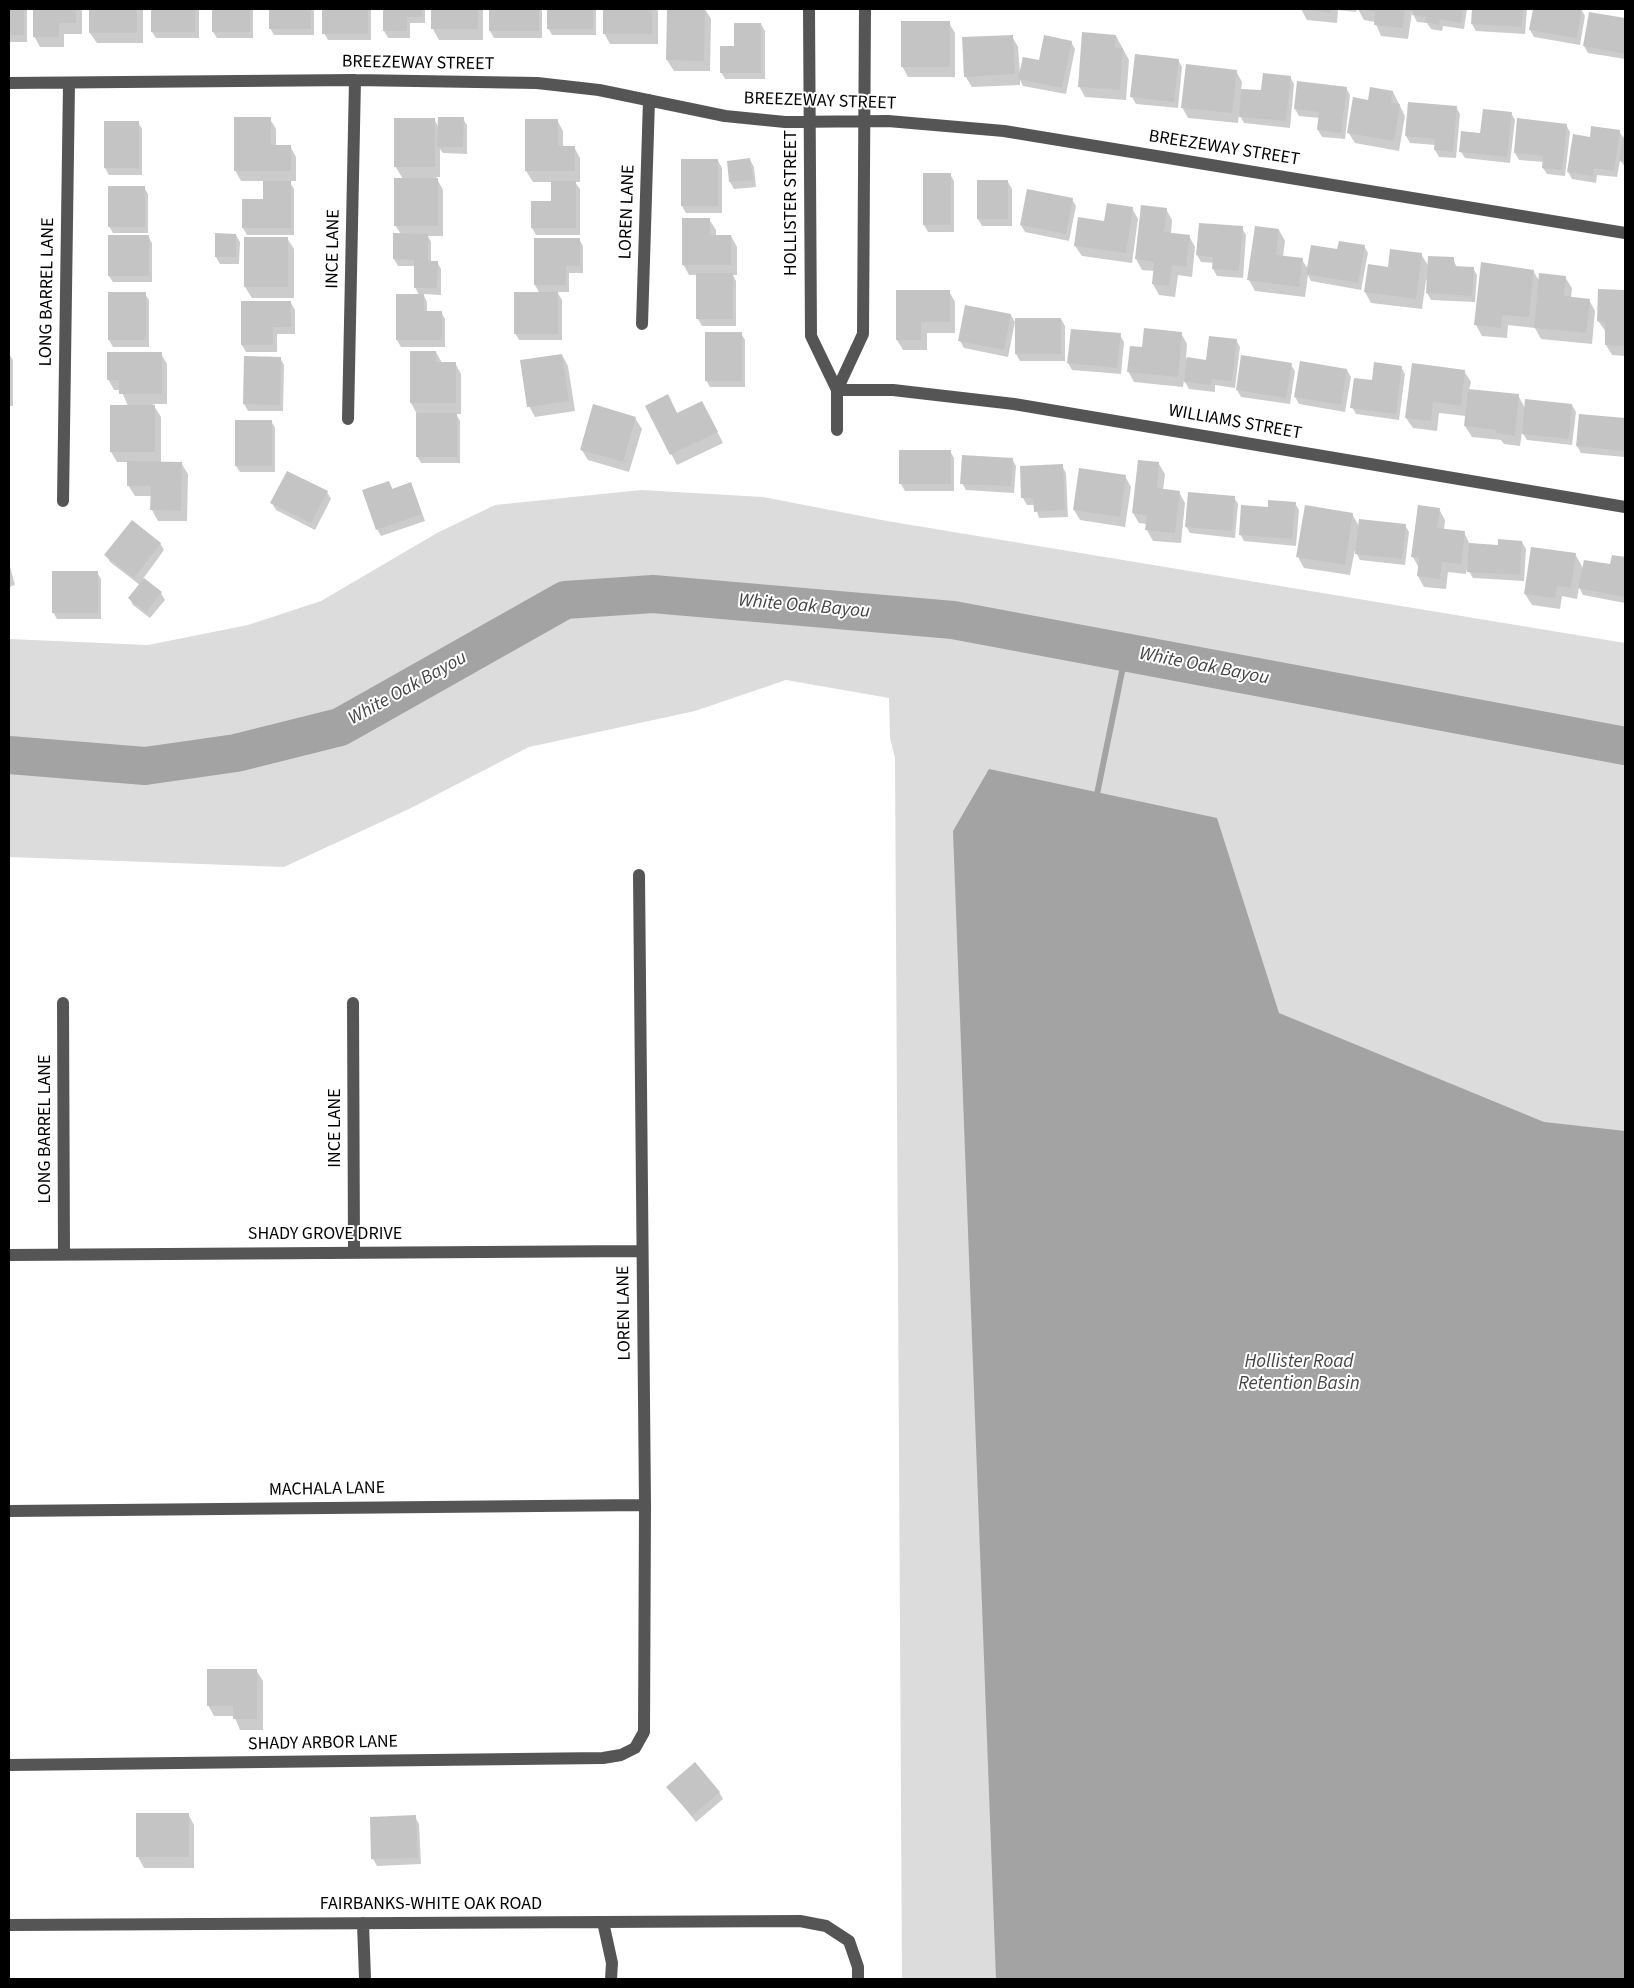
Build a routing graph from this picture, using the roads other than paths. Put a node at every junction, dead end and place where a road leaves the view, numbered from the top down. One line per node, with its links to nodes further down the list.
1 (809, 9): 8 (street, HOLLISTER STREET)
2 (865, 9): 7 (street, HOLLISTER STREET)
3 (355, 80): 4 (street, BREEZEWAY STREET); 6 (street, BREEZEWAY STREET); 12 (street, INCE LANE)
4 (69, 83): 5 (street, BREEZEWAY STREET); 14 (street, LONG BARREL LANE)
5 (9, 84)
6 (649, 100): 8 (street, BREEZEWAY STREET); 10 (street, LOREN LANE)
7 (864, 121): 8 (street, BREEZEWAY STREET); 9 (street, BREEZEWAY STREET); 11 (street, HOLLISTER STREET)
8 (809, 122): 11 (street, HOLLISTER STREET)
9 (1625, 233)
10 (642, 324)
11 (837, 390): 13 (street, HOLLISTER STREET); 15 (street, WILLIAMS STREET)
12 (348, 419)
13 (837, 430)
14 (63, 502)
15 (1625, 506)
16 (639, 875): 19 (street, LOREN LANE)
17 (63, 1003): 21 (street, LONG BARREL LANE)
18 (353, 1003): 20 (street, INCE LANE)
19 (641, 1251): 20 (street, SHADY GROVE DRIVE); 23 (street, LOREN LANE)
20 (354, 1252): 21 (street, SHADY GROVE DRIVE)
21 (64, 1254): 22 (street, SHADY GROVE DRIVE)
22 (9, 1255)
23 (645, 1505): 24 (street, MACHALA LANE); 25 (street, LOREN LANE)
24 (9, 1510)
25 (635, 1748): 26 (street, SHADY ARBOR LANE)
26 (9, 1765)
27 (604, 1922): 28 (street, FAIRBANKS-WHITE OAK ROAD); 31 (street); 32 (street, FAIRBANKS-WHITE OAK ROAD)
28 (362, 1923): 29 (street, FAIRBANKS-WHITE OAK ROAD); 30 (street)
29 (9, 1925)
30 (365, 1979)
31 (611, 1979)
32 (858, 1979)

